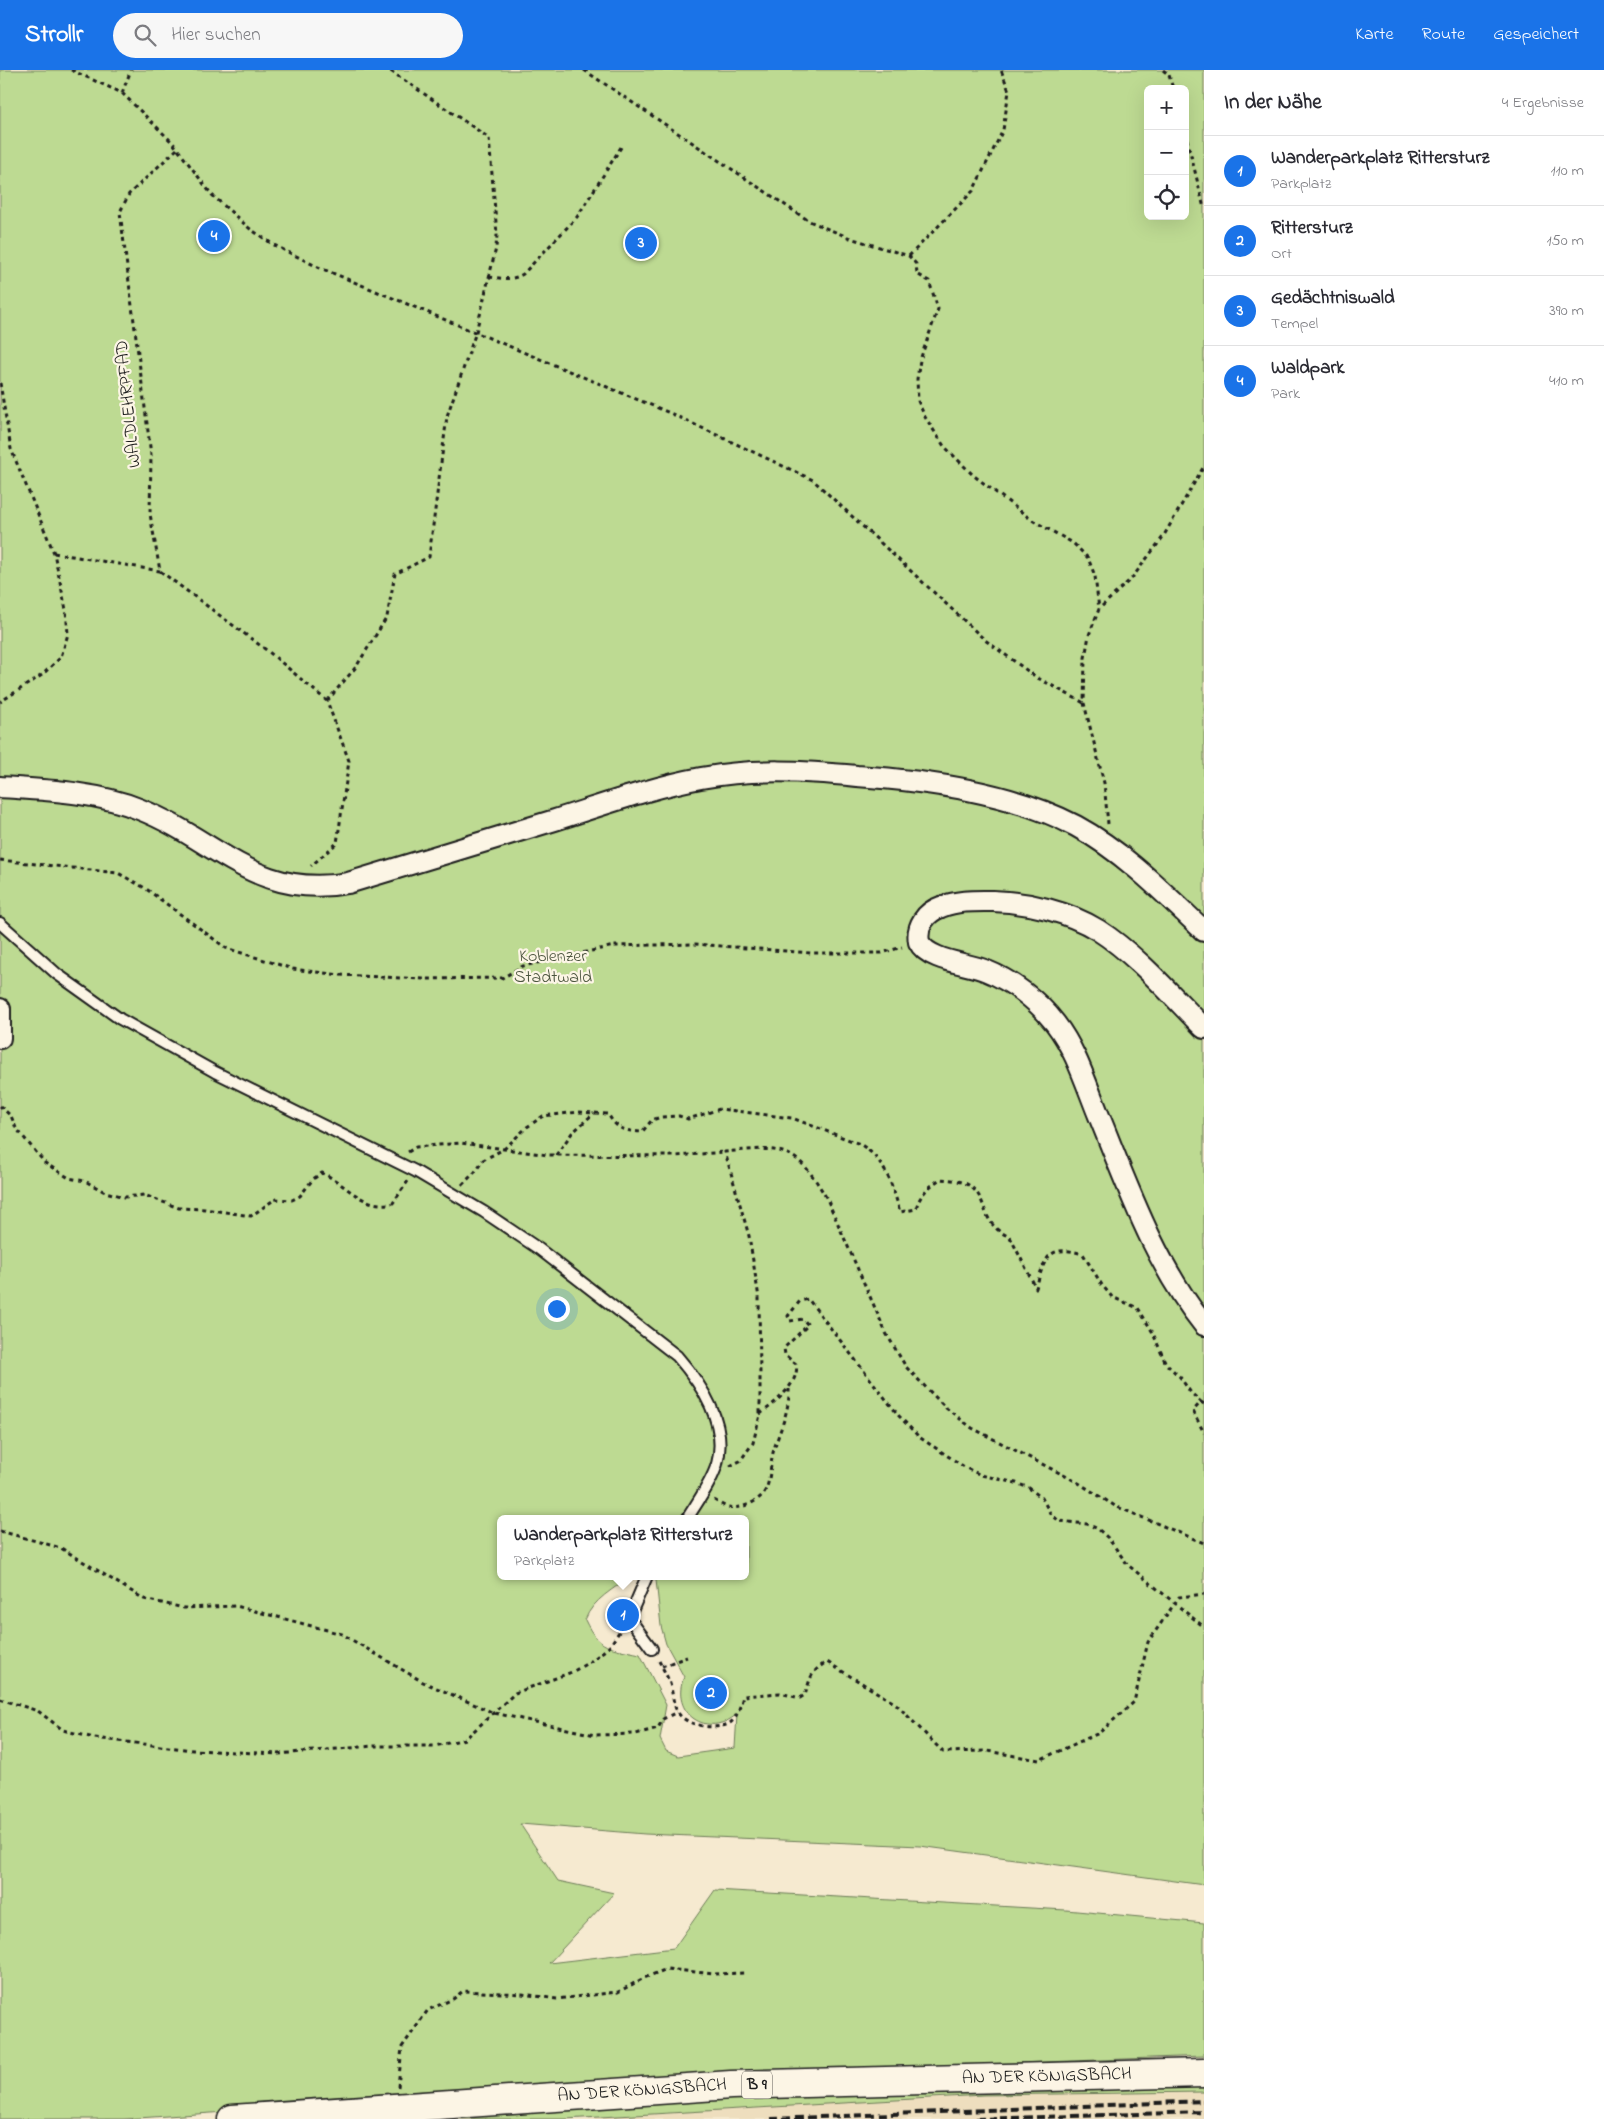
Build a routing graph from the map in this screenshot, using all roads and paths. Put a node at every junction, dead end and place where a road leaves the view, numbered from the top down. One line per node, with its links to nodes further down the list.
1 (71, 70): 8 (path)
2 (131, 70): 8 (path)
3 (389, 70): 14 (path)
4 (584, 70): 13 (path)
5 (1001, 70): 13 (path)
6 (1163, 70): 7 (path)
7 (1173, 85)
8 (122, 93): 11 (path)
9 (623, 144): 14 (path)
10 (1189, 147): 12 (path)
11 (177, 149): 15 (path); 19 (path, WALDLEHRPFAD)
12 (1204, 208)
13 (909, 256): 20 (path)
14 (489, 277): 15 (path)
15 (476, 332): 21 (path); 23 (path)
16 (0, 383): 18 (path)
17 (1204, 466): 20 (path)
18 (54, 553): 19 (path); 22 (path)
19 (160, 571): 21 (path)
20 (1099, 609): 23 (path)
21 (327, 701): 26 (path)
22 (0, 702)
23 (1084, 703): 25 (path)
24 (0, 787): 25 (street)
25 (1103, 843): 29 (street)
26 (327, 851)
27 (0, 860): 30 (path)
28 (0, 923): 39 (lane)
29 (1204, 931)
30 (919, 942): 32 (street); 42 (street)
31 (0, 1009): 33 (street)
32 (1204, 1028)
33 (0, 1038)
34 (0, 1106): 40 (path)
35 (594, 1113): 36 (path); 38 (path); 44 (path)
36 (504, 1148): 38 (path); 39 (path); 41 (path)
37 (725, 1152): 38 (path); 45 (path); 51 (path)
38 (556, 1155)
39 (392, 1159): 40 (lane)
40 (415, 1171): 41 (lane)
41 (454, 1193): 47 (lane)
42 (1204, 1325)
43 (789, 1389): 45 (path); 48 (path); 54 (path)
44 (1203, 1403): 46 (path)
45 (760, 1415): 47 (path)
46 (1204, 1432)
47 (716, 1465): 48 (lane)
48 (703, 1493): 49 (lane)
49 (689, 1515)
50 (0, 1531): 61 (path)
51 (1204, 1543)
52 (646, 1580): 55 (lane)
53 (1204, 1594): 54 (path)
54 (1175, 1603): 56 (path); 60 (path)
55 (629, 1618): 57 (lane); 61 (path)
56 (1204, 1627)
57 (652, 1649)
58 (687, 1657): 60 (path)
59 (0, 1699): 61 (path)
60 (677, 1712): 61 (path)
61 (494, 1713)
62 (747, 1973): 64 (path)
63 (1204, 2073): 64 (main road, AN DER KÖNIGSBACH / B 9)
64 (398, 2108): 65 (main road, AN DER KÖNIGSBACH / B 9)
65 (232, 2119)

